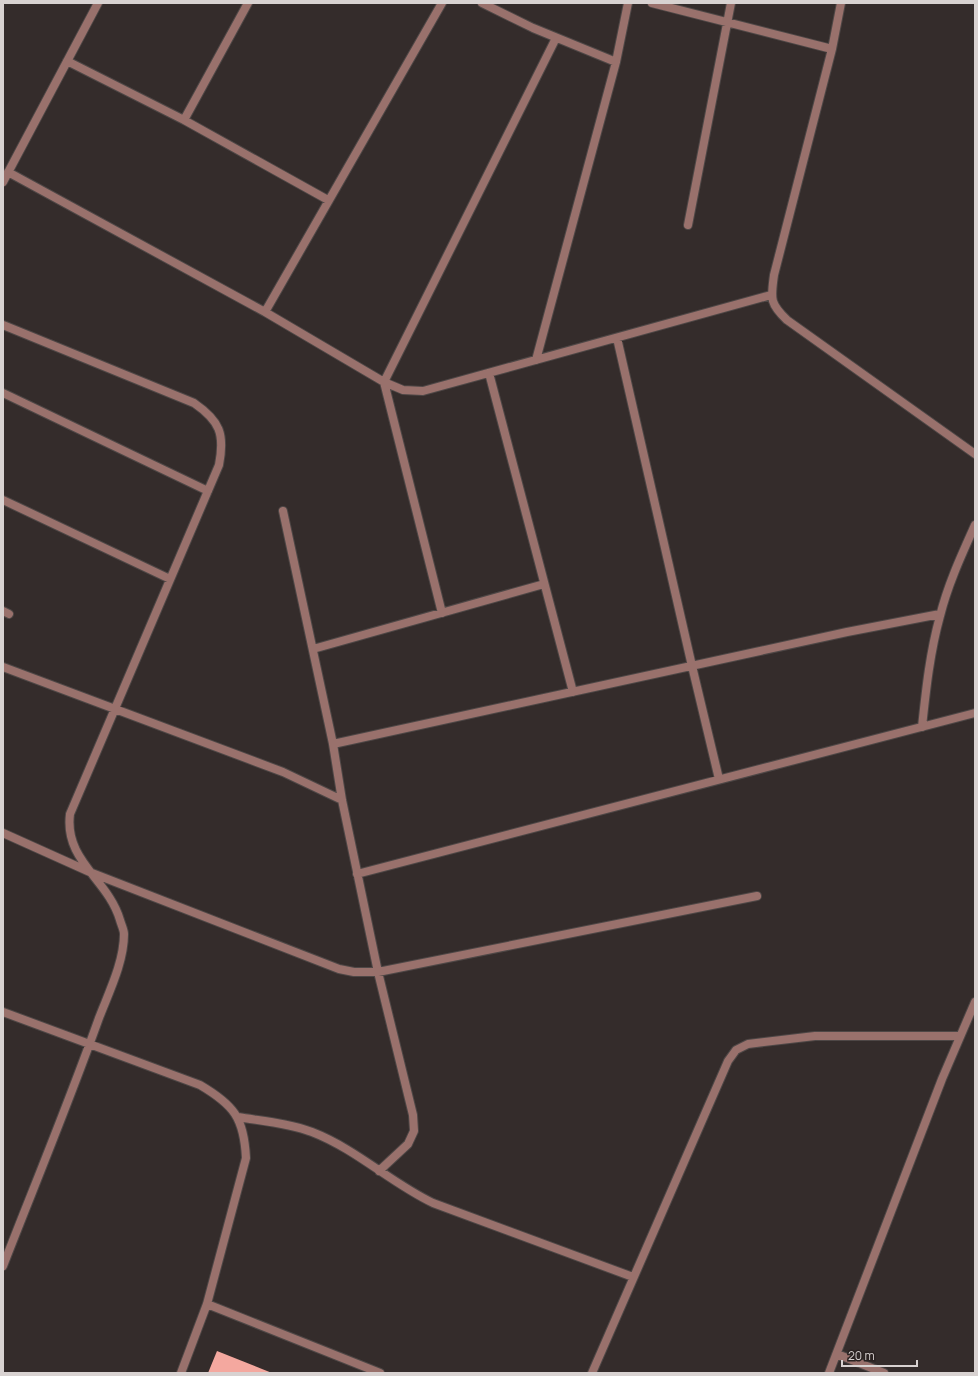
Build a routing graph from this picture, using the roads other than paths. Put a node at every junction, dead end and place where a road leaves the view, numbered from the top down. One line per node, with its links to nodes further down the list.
1 (98, 3): 12 (street)
2 (248, 3): 14 (street)
3 (442, 3): 17 (street)
4 (482, 3): 10 (street)
5 (628, 3): 13 (street)
6 (652, 3): 9 (street)
7 (731, 3): 9 (street)
8 (841, 3): 11 (street)
9 (727, 22): 11 (street); 18 (street)
10 (556, 38): 13 (street); 25 (street)
11 (832, 49): 19 (street)
12 (67, 61): 14 (street); 15 (street)
13 (616, 62): 23 (street)
14 (184, 120): 17 (street)
15 (8, 172): 16 (street); 20 (street)
16 (3, 182)
17 (328, 200): 20 (street)
18 (688, 225)
19 (771, 295): 22 (street); 27 (street)
20 (265, 312): 25 (street)
21 (3, 324): 28 (street)
22 (617, 338): 23 (street); 37 (street)
23 (536, 360): 24 (street)
24 (489, 373): 25 (street); 33 (street)
25 (384, 382): 34 (street)
26 (3, 393): 28 (street)
27 (975, 454)
28 (208, 491): 32 (street)
29 (3, 500): 32 (street)
30 (284, 511): 36 (street)
31 (975, 525): 35 (street)
32 (170, 579): 40 (street)
33 (544, 584): 34 (street); 39 (street)
34 (442, 613): 36 (street)
35 (940, 614): 37 (street); 42 (street)
36 (313, 649): 43 (street)
37 (692, 666): 39 (street); 44 (street)
38 (3, 667): 40 (street)
39 (573, 692): 43 (street)
40 (114, 710): 45 (street); 47 (street)
41 (975, 712): 42 (street)
42 (922, 727): 44 (street)
43 (333, 744): 45 (street)
44 (719, 779): 48 (street)
45 (342, 800): 48 (street)
46 (3, 833): 47 (street)
47 (92, 873): 50 (street); 54 (street)
48 (357, 874): 50 (street)
49 (757, 896): 50 (street)
50 (378, 972): 56 (street)
51 (975, 1002): 53 (street)
52 (3, 1012): 54 (street)
53 (960, 1036): 58 (street); 60 (street)
54 (90, 1045): 55 (street); 57 (street)
55 (238, 1117): 56 (street); 59 (street)
56 (379, 1171): 58 (street)
57 (3, 1266)
58 (633, 1277): 63 (street)
59 (207, 1304): 61 (street); 62 (street)
60 (837, 1354): 64 (street); 65 (street)
61 (181, 1373)
62 (380, 1373)
63 (592, 1373)
64 (829, 1373)
65 (884, 1373)

